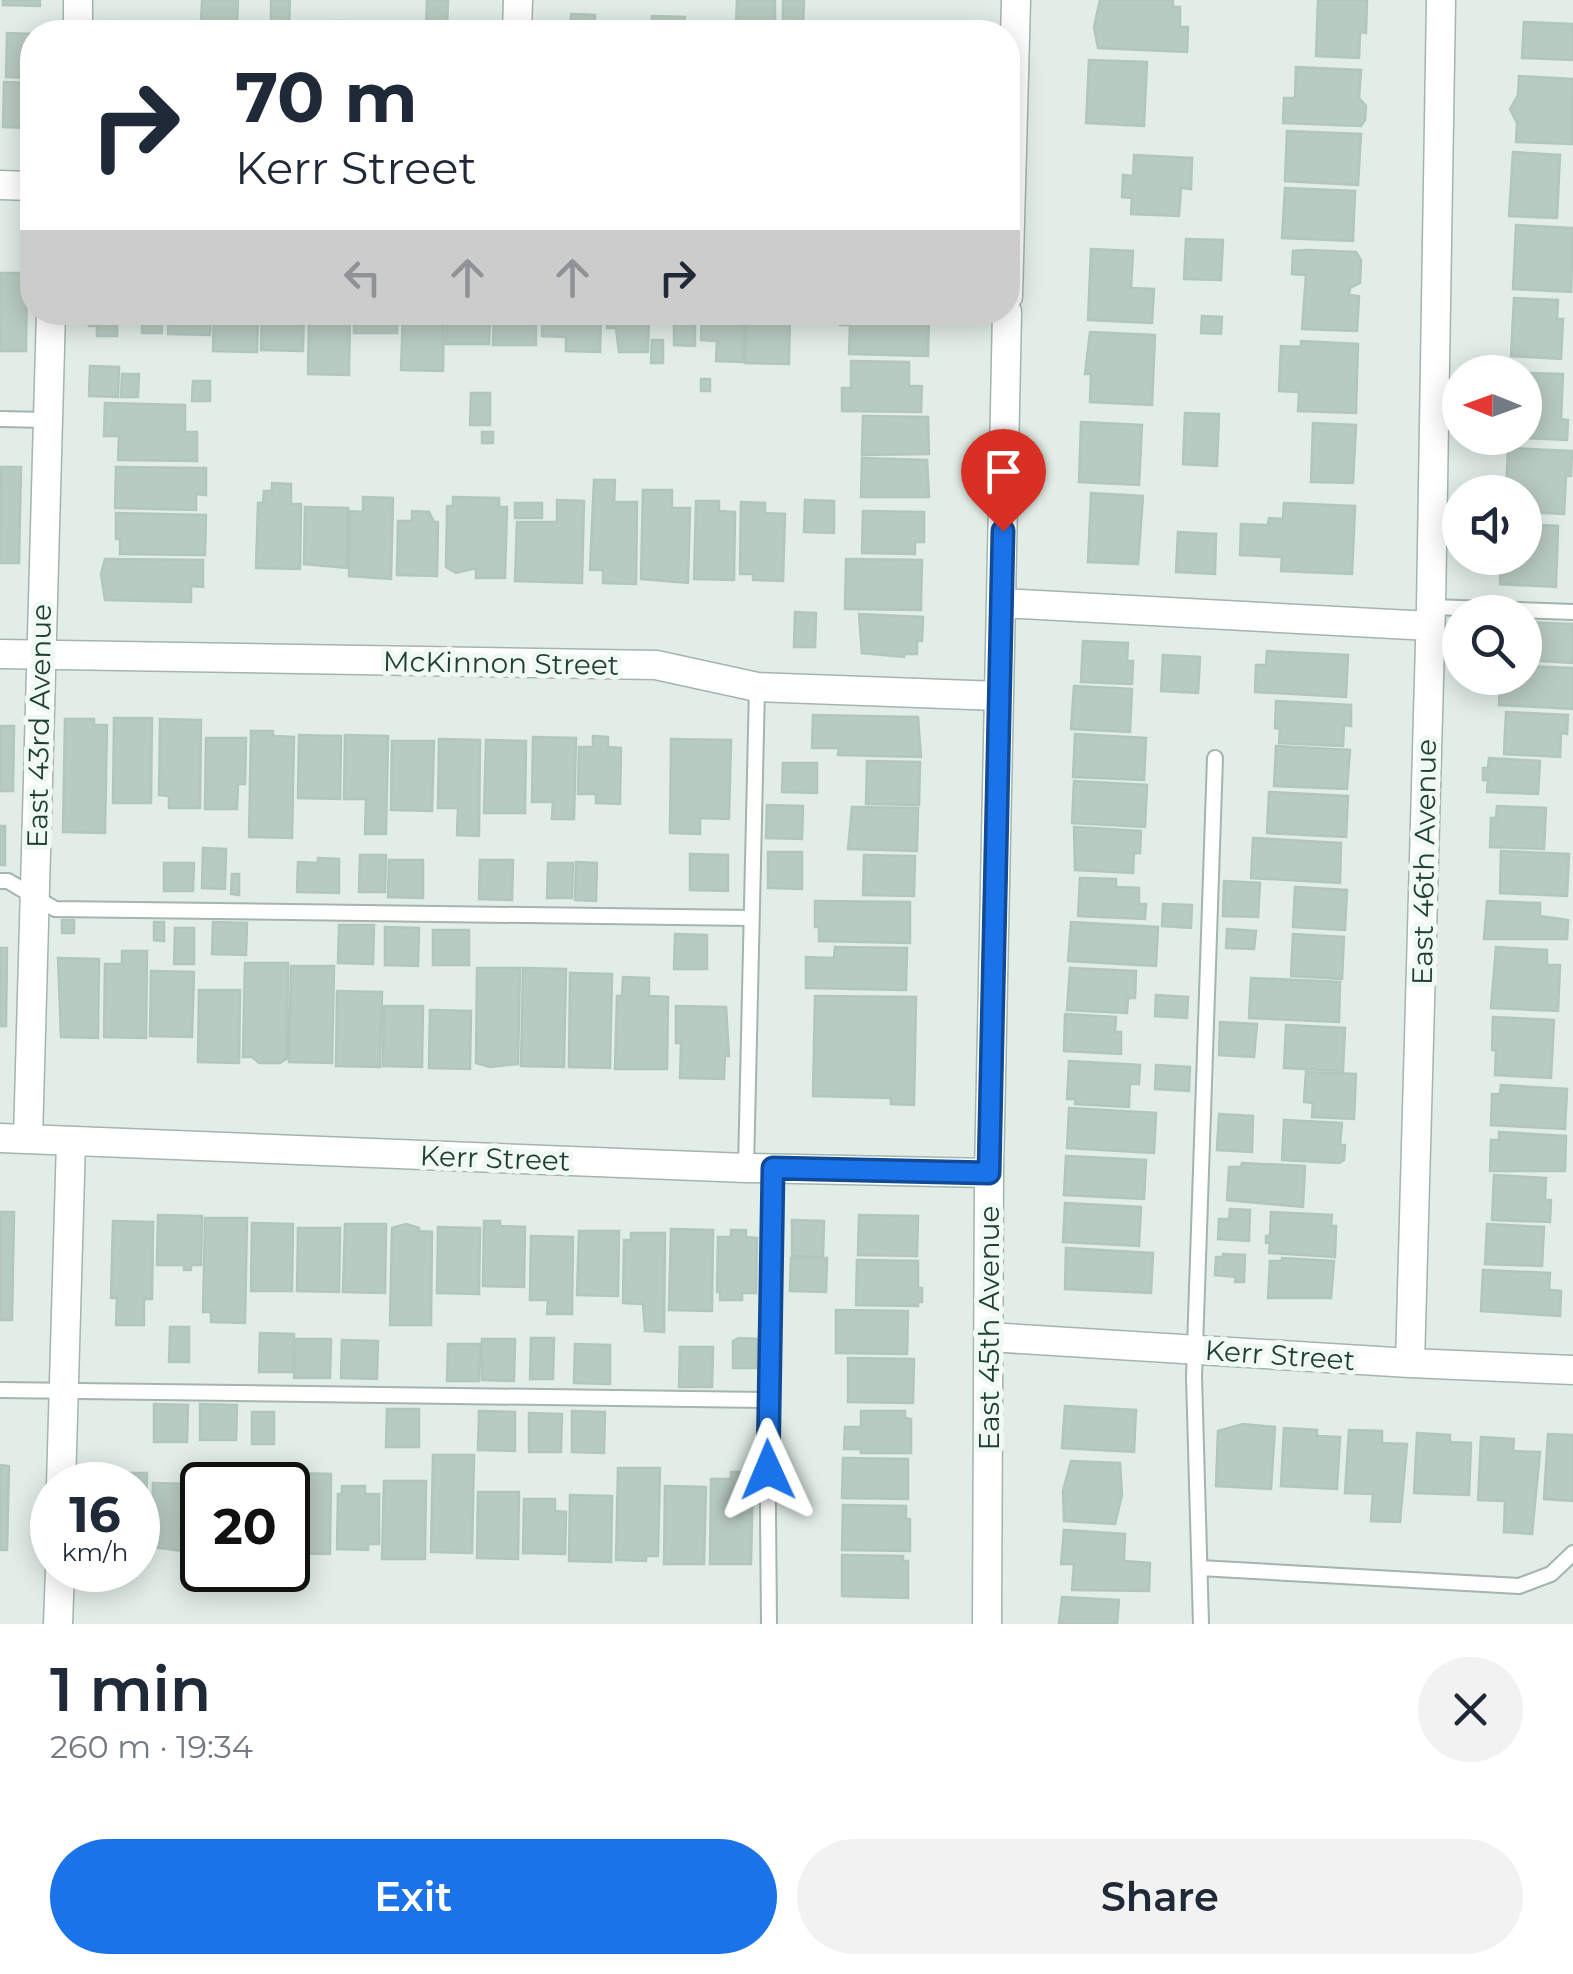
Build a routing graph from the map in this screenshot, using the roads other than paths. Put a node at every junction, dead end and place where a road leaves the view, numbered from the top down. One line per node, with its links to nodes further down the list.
1 (1441, 0): 8 (street, East 46th Avenue)
2 (50, 325): 5 (street, East 43rd Avenue)
3 (1007, 325): 6 (street, East 45th Avenue)
4 (0, 419): 5 (lane)
5 (47, 420): 10 (street, East 43rd Avenue)
6 (1002, 603): 8 (street); 12 (street, East 45th Avenue)
7 (1573, 612): 8 (lane)
8 (1430, 617): 24 (street, East 46th Avenue)
9 (0, 654): 10 (street, McKinnon Street)
10 (41, 656): 11 (street, McKinnon Street); 15 (street, East 43rd Avenue)
11 (757, 688): 12 (street, McKinnon Street); 16 (lane)
12 (999, 696): 21 (street, East 45th Avenue)
13 (1214, 758): 23 (lane)
14 (0, 881): 15 (lane)
15 (34, 897): 16 (lane); 18 (street, East 43rd Avenue)
16 (751, 918): 20 (lane)
17 (0, 1138): 18 (street, Kerr Street)
18 (28, 1139): 19 (street, Kerr Street)
19 (71, 1141): 20 (street, Kerr Street); 27 (street)
20 (759, 1168): 21 (street, Kerr Street); 28 (lane)
21 (989, 1173): 22 (street, East 45th Avenue)
22 (988, 1337): 23 (street, Kerr Street); 35 (street, East 45th Avenue)
23 (1195, 1350): 24 (street, Kerr Street); 31 (lane)
24 (1410, 1363): 25 (street, Kerr Street)
25 (1573, 1370)
26 (0, 1390): 27 (lane)
27 (64, 1392): 28 (lane); 29 (street)
28 (767, 1400): 34 (lane)
29 (62, 1462)
30 (1573, 1553): 31 (lane)
31 (1200, 1568): 36 (lane)
32 (59, 1592): 33 (street)
33 (58, 1624)
34 (769, 1624)
35 (987, 1624)
36 (1201, 1624)

